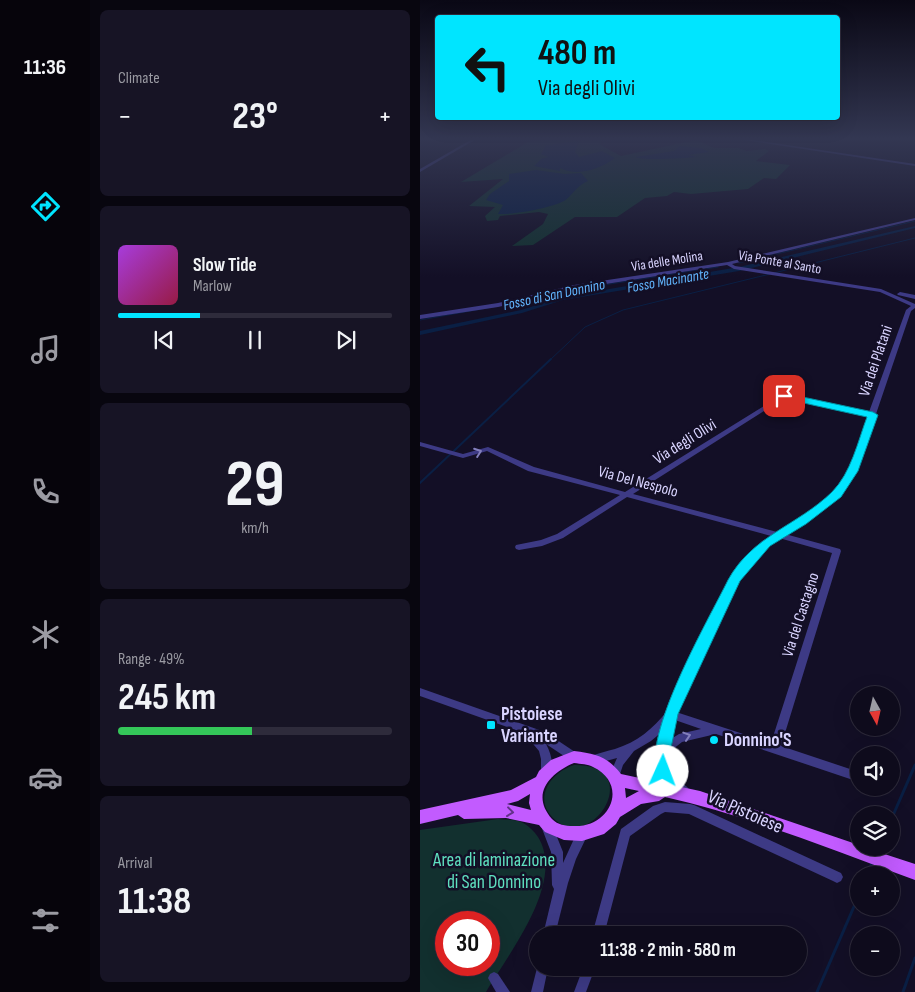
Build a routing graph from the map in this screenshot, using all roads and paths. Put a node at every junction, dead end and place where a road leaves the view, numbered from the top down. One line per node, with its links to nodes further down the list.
1 (915, 219): 2 (street, Via delle Molina)
2 (728, 263): 3 (street, Via Ponte al Santo); 6 (street, Via delle Molina)
3 (893, 296): 4 (street, Via Ponte al Santo); 5 (street, Via Ponte al Santo)
4 (915, 297)
5 (914, 306): 7 (street, Via dei Platani)
6 (420, 317)
7 (873, 415): 9 (street, Via degli Olivi); 10 (street, Via dei Platani)
8 (420, 444): 9 (street, Via Del Nespolo, one-way to 9)
9 (628, 494): 10 (street, Via Del Nespolo); 11 (street, Via degli Olivi)
10 (778, 535): 13 (street, Via dei Platani); 17 (street, Via del Castagno)
11 (519, 547)
12 (420, 692): 15 (street)
13 (670, 714): 14 (street); 16 (street, Via dei Platani); 18 (street, Via dei Platani)
14 (717, 729): 17 (street); 18 (street, one-way to 14)
15 (525, 730): 19 (street); 22 (street)
16 (630, 748): 20 (street, Via dei Platani); 23 (street, Via dei Platani)
17 (775, 748): 21 (street)
18 (662, 752): 25 (street, Via dei Platani)
19 (574, 757): 20 (main road); 22 (main road)
20 (595, 759): 23 (main road, Via Pistoiese)
21 (850, 774)
22 (542, 777): 26 (main road); 29 (main road)
23 (617, 777): 24 (main road, Via Pistoiese); 27 (main road)
24 (674, 794): 25 (main road, Via Pistoiese); 27 (main road, Via Pistoiese)
25 (700, 798): 31 (main road, Via Pistoiese)
26 (444, 812): 28 (main road); 29 (main road, one-way to 29)
27 (614, 812): 30 (main road, Via Pistoiese)
28 (420, 817)
29 (543, 820): 30 (main road); 33 (street)
30 (582, 834): 33 (street)
31 (915, 872)
32 (837, 877): 35 (street, Via Pistoiese)
33 (557, 895): 34 (street)
34 (551, 926)
35 (600, 926)
36 (540, 976): 40 (street)
37 (586, 976): 41 (street)
38 (494, 978): 39 (street)
39 (504, 992)
40 (537, 992)
41 (580, 992)

